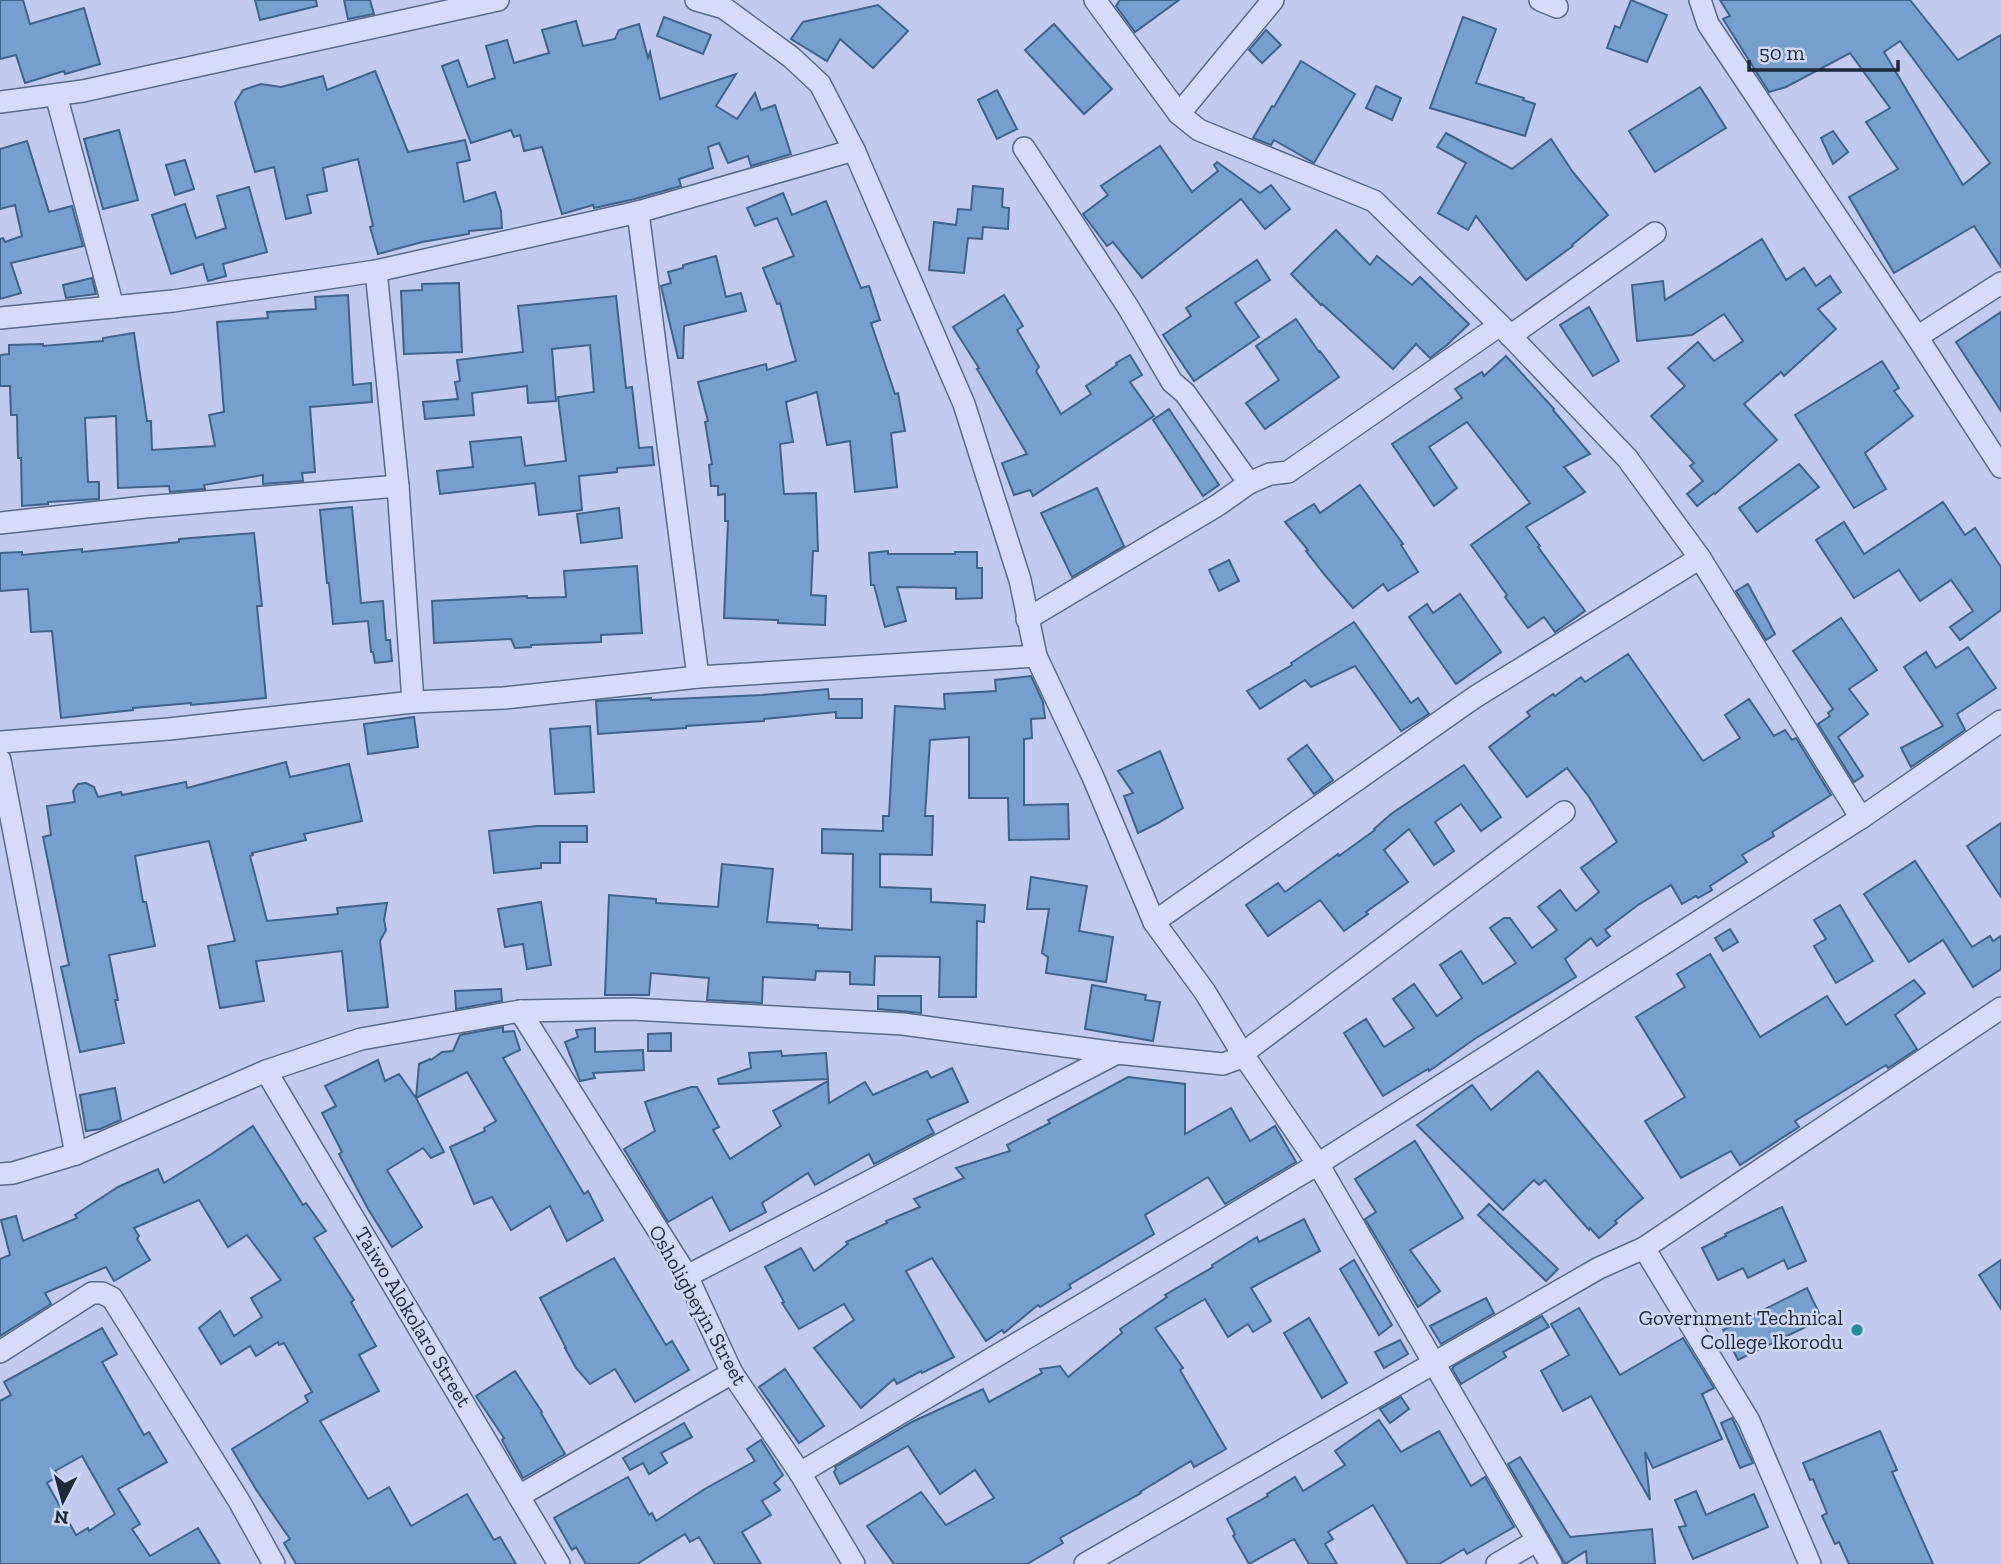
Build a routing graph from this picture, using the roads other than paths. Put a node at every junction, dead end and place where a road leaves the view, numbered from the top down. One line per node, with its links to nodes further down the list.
1 (498, 0): 6 (street)
2 (696, 0): 10 (street)
3 (1095, 0): 8 (street)
4 (1273, 0): 8 (street)
5 (1700, 0): 18 (street)
6 (56, 95): 7 (street); 15 (street)
7 (0, 102)
8 (1179, 114): 17 (street)
9 (1024, 148): 20 (street)
10 (854, 150): 11 (street); 24 (street)
11 (639, 212): 13 (street); 26 (street)
12 (1655, 233): 17 (street)
13 (376, 271): 15 (street); 21 (street)
14 (2001, 283): 18 (street)
15 (113, 307): 16 (street)
16 (0, 318)
17 (1505, 331): 20 (street); 23 (street)
18 (1917, 337): 19 (street)
19 (2001, 467)
20 (1248, 483): 24 (street)
21 (398, 486): 22 (street); 27 (street)
22 (0, 523)
23 (1700, 558): 32 (street); 33 (street)
24 (1027, 619): 25 (street)
25 (1037, 656): 26 (street); 33 (street)
26 (698, 677): 27 (street)
27 (413, 702): 29 (street)
28 (2001, 721): 32 (street)
29 (0, 743)
30 (0, 760): 39 (street)
31 (1564, 811): 37 (street)
32 (1861, 818): 40 (street)
33 (1154, 922): 37 (street)
34 (2001, 1008): 42 (street)
35 (520, 1011): 36 (street); 38 (street); 43 (street, Osholigbeyin Street)
36 (1117, 1053): 37 (street); 43 (street)
37 (1242, 1053): 40 (street)
38 (266, 1071): 39 (street); 48 (street, Taiwo Alokolaro Street)
39 (76, 1154): 41 (street)
40 (1318, 1164): 45 (street); 47 (street)
41 (0, 1174)
42 (1644, 1248): 45 (street); 56 (street)
43 (687, 1276): 46 (street, Osholigbeyin Street)
44 (0, 1352): 50 (street)
45 (1432, 1362): 49 (street); 53 (street)
46 (732, 1373): 47 (street, Osholigbeyin Street); 48 (street)
47 (800, 1473): 52 (street, Osholigbeyin Street)
48 (519, 1496): 51 (street, Taiwo Alokolaro Street)
49 (1536, 1541): 54 (street); 55 (street)
50 (274, 1564)
51 (559, 1564)
52 (854, 1564)
53 (1084, 1564)
54 (1497, 1564)
55 (1551, 1564)
56 (1810, 1564)

